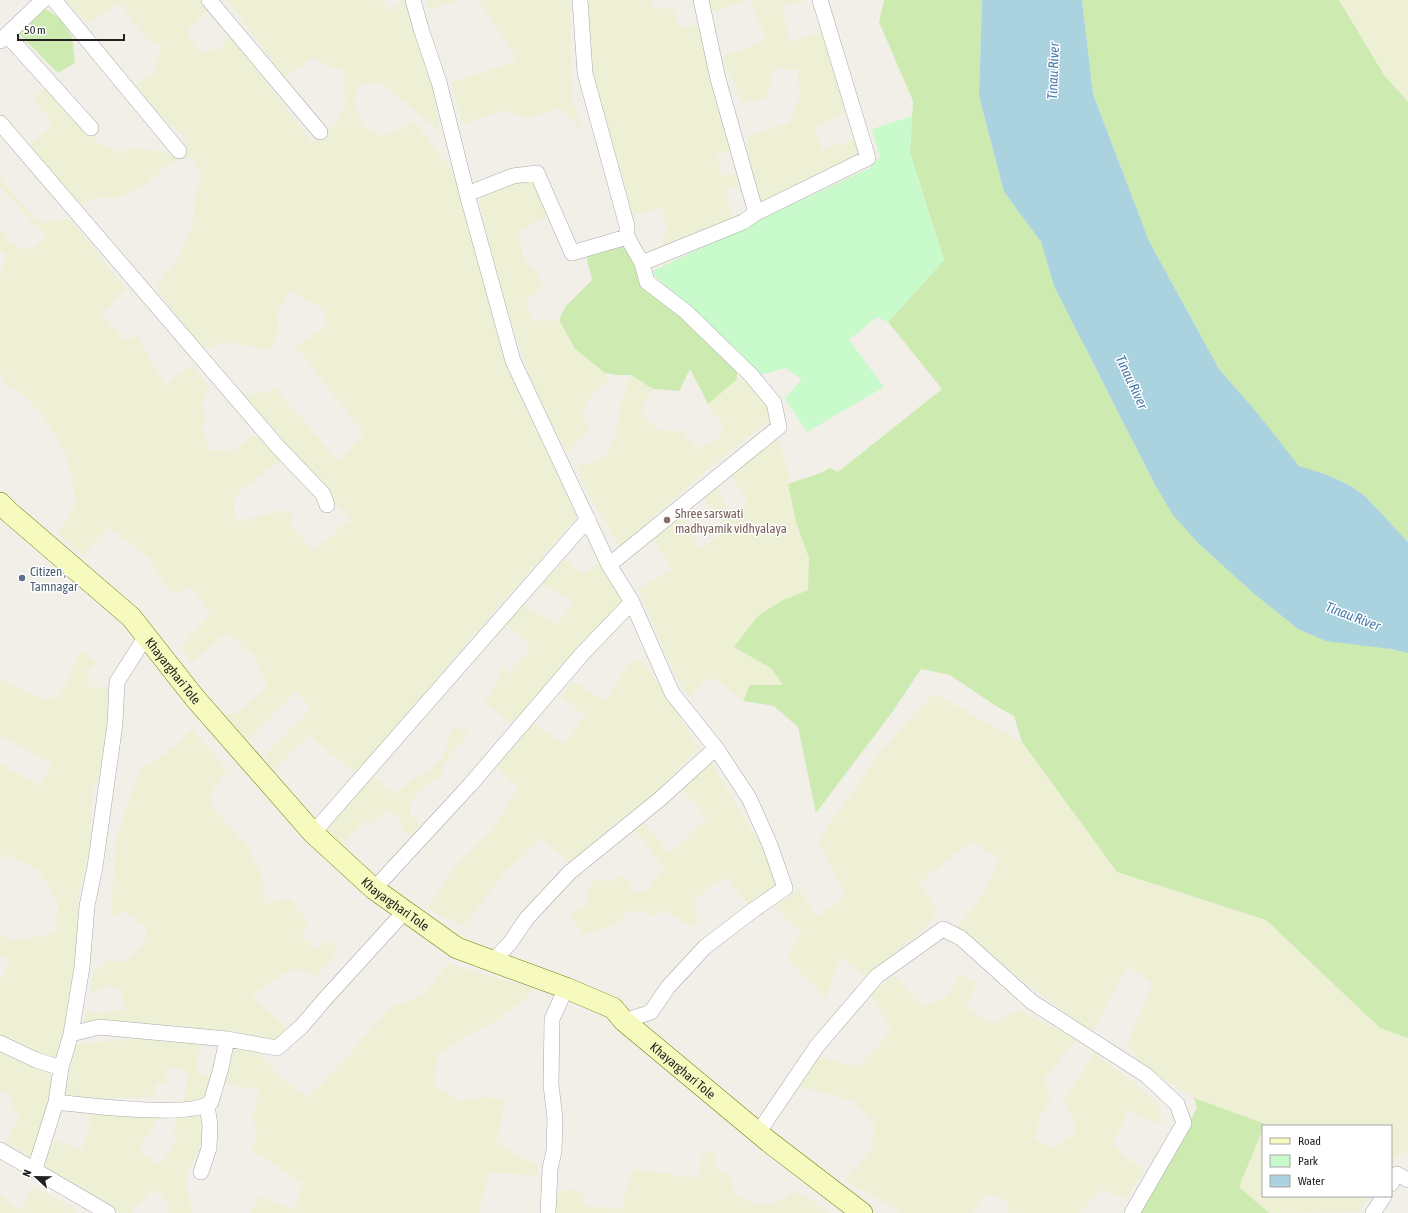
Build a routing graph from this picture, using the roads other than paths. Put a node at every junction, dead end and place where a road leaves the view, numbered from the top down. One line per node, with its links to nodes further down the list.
1 (42, 0): 8 (street)
2 (54, 0): 12 (street)
3 (209, 0): 11 (street)
4 (413, 0): 13 (street)
5 (580, 0): 15 (street)
6 (701, 0): 14 (street)
7 (820, 0): 14 (street)
8 (3, 38): 10 (street)
9 (0, 123): 18 (street)
10 (92, 128)
11 (320, 132)
12 (179, 151)
13 (467, 194): 15 (street); 19 (street)
14 (756, 213): 16 (street)
15 (627, 237): 16 (street)
16 (642, 263): 20 (street)
17 (0, 503): 22 (street, Khayarghari Tole)
18 (327, 505)
19 (588, 519): 20 (street); 24 (street)
20 (609, 564): 21 (street)
21 (632, 602): 23 (street); 25 (street)
22 (146, 636): 24 (street, Khayarghari Tole); 30 (street)
23 (716, 748): 27 (street); 29 (street)
24 (313, 833): 25 (street, Khayarghari Tole)
25 (374, 889): 26 (street, Khayarghari Tole)
26 (405, 911): 27 (street, Khayarghari Tole); 31 (street)
27 (493, 961): 28 (street, Khayarghari Tole)
28 (566, 988): 29 (street, Khayarghari Tole); 44 (street)
29 (624, 1021): 36 (street, Khayarghari Tole)
30 (71, 1034): 31 (street); 33 (street)
31 (227, 1039): 35 (street)
32 (0, 1043): 33 (street)
33 (61, 1068): 34 (street)
34 (56, 1102): 35 (street); 38 (street)
35 (207, 1106): 39 (street)
36 (758, 1133): 45 (street, Khayarghari Tole); 46 (street)
37 (0, 1150): 38 (street)
38 (35, 1169): 43 (street)
39 (201, 1172)
40 (1408, 1180): 41 (street)
41 (1392, 1182)
42 (1383, 1197): 47 (street)
43 (108, 1213)
44 (548, 1213)
45 (862, 1213)
46 (1132, 1213)
47 (1373, 1213)

